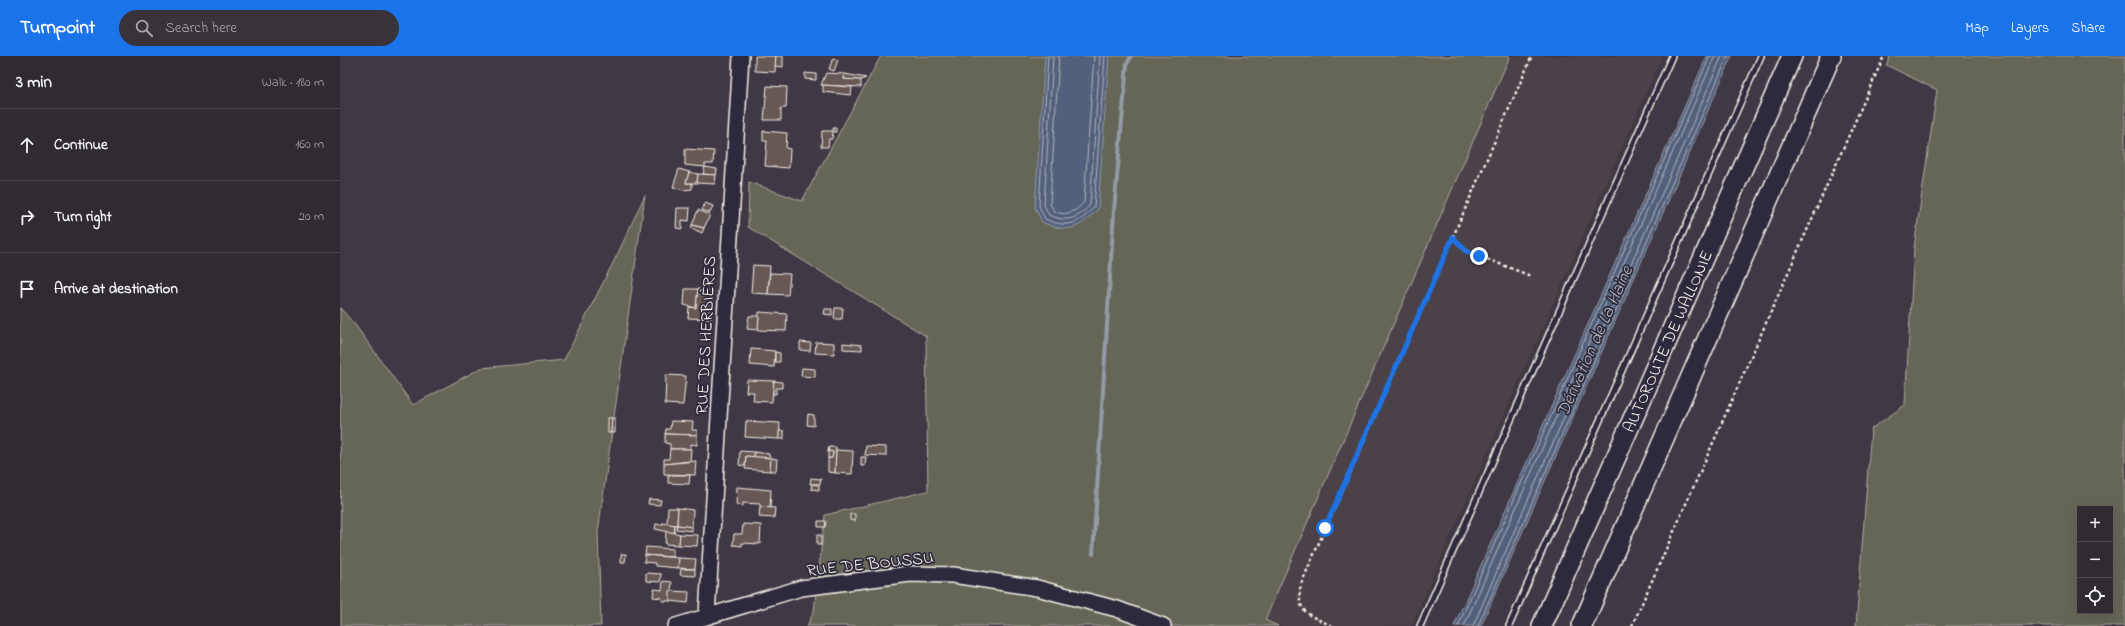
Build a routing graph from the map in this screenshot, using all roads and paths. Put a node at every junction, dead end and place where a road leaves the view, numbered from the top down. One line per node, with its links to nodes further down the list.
1 (741, 56): 10 (street, RUE DES HERBIÈRES)
2 (1532, 56): 8 (path)
3 (1672, 56): 14 (lane)
4 (1761, 56): 15 (lane)
5 (1792, 56): 16 (highway, AUTOROUTE DE WALLONIE)
6 (1831, 56): 17 (highway, AUTOROUTE DE WALLONIE)
7 (1884, 56): 18 (path)
8 (1453, 237): 9 (path); 13 (path)
9 (1531, 276)
10 (707, 616): 11 (street, RUE DE BOUSSU); 12 (street, RUE DE BOUSSU)
11 (676, 626)
12 (1162, 626)
13 (1332, 626)
14 (1420, 626)
15 (1509, 626)
16 (1542, 626)
17 (1582, 626)
18 (1632, 626)

